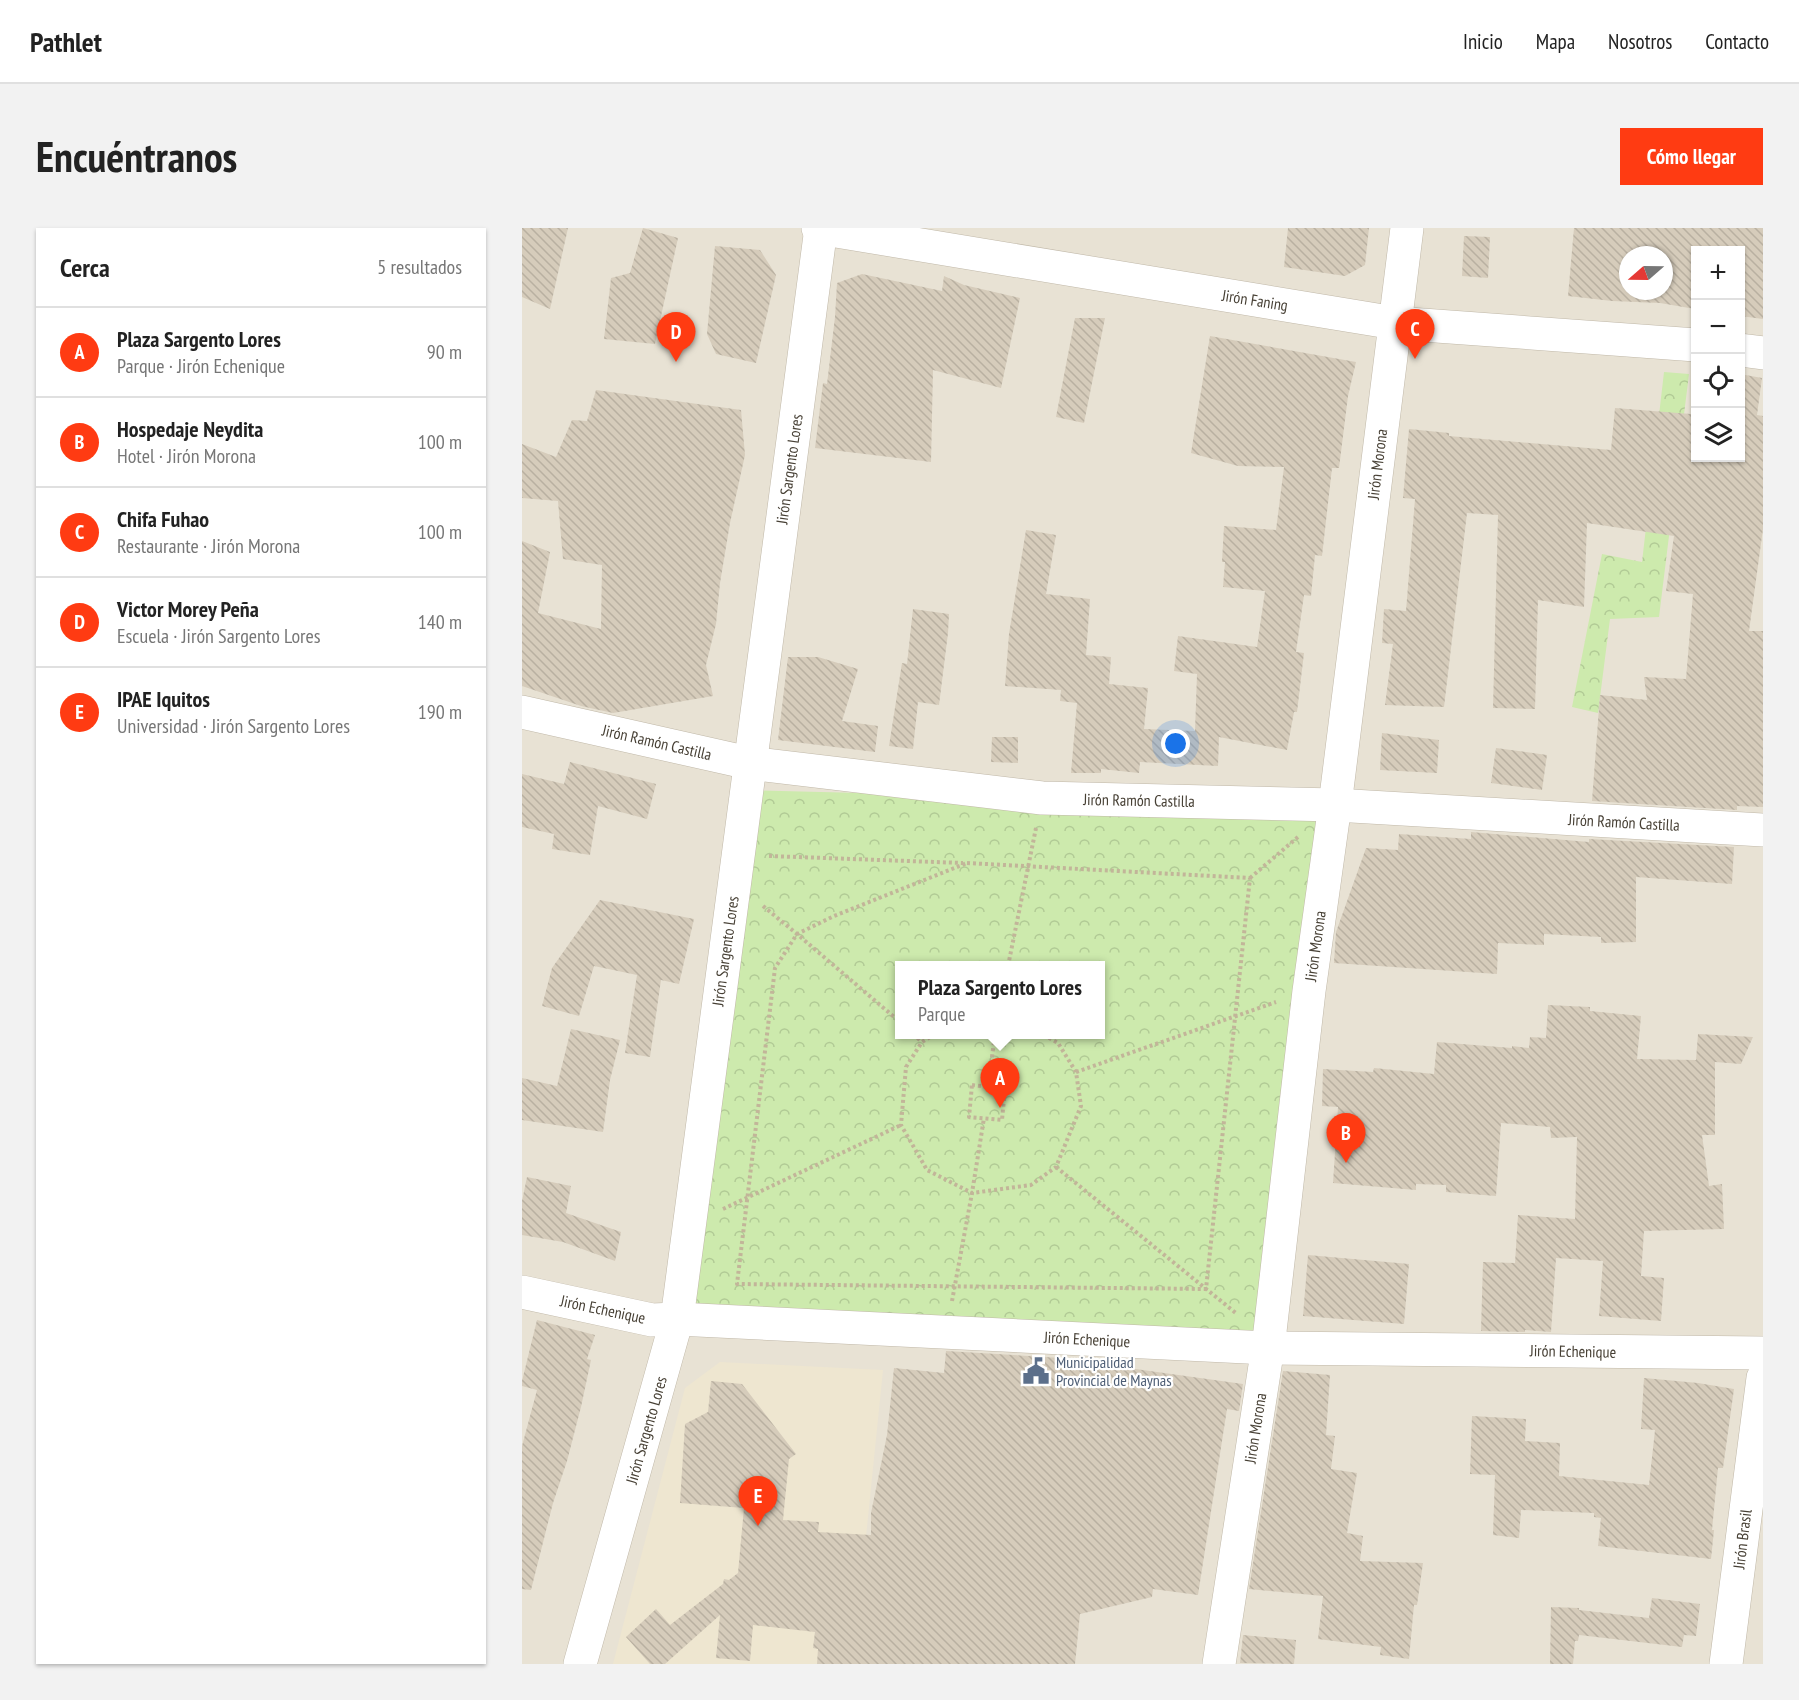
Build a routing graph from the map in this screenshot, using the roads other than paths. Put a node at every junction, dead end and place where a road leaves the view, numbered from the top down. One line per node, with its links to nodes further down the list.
1 (820, 228): 3 (street, Jirón Faning); 8 (street, Jirón Sargento Lores)
2 (1407, 228): 3 (street, Jirón Morona)
3 (1395, 323): 4 (street, Jirón Faning); 9 (street, Jirón Morona)
4 (1691, 345)
5 (1745, 351): 6 (street)
6 (1763, 353)
7 (522, 712): 8 (street, Jirón Ramón Castilla)
8 (749, 763): 9 (street, Jirón Ramón Castilla); 12 (street, Jirón Sargento Lores)
9 (1335, 805): 10 (street, Jirón Ramón Castilla); 13 (street, Jirón Morona)
10 (1763, 830)
11 (522, 1292): 12 (street, Jirón Echenique)
12 (677, 1319): 13 (street, Jirón Echenique); 16 (street, Jirón Sargento Lores)
13 (1268, 1344): 14 (street, Jirón Echenique); 17 (street, Jirón Morona)
14 (1763, 1353)
15 (1763, 1378): 18 (street, Jirón Brasil)
16 (580, 1664)
17 (1219, 1664)
18 (1726, 1664)

